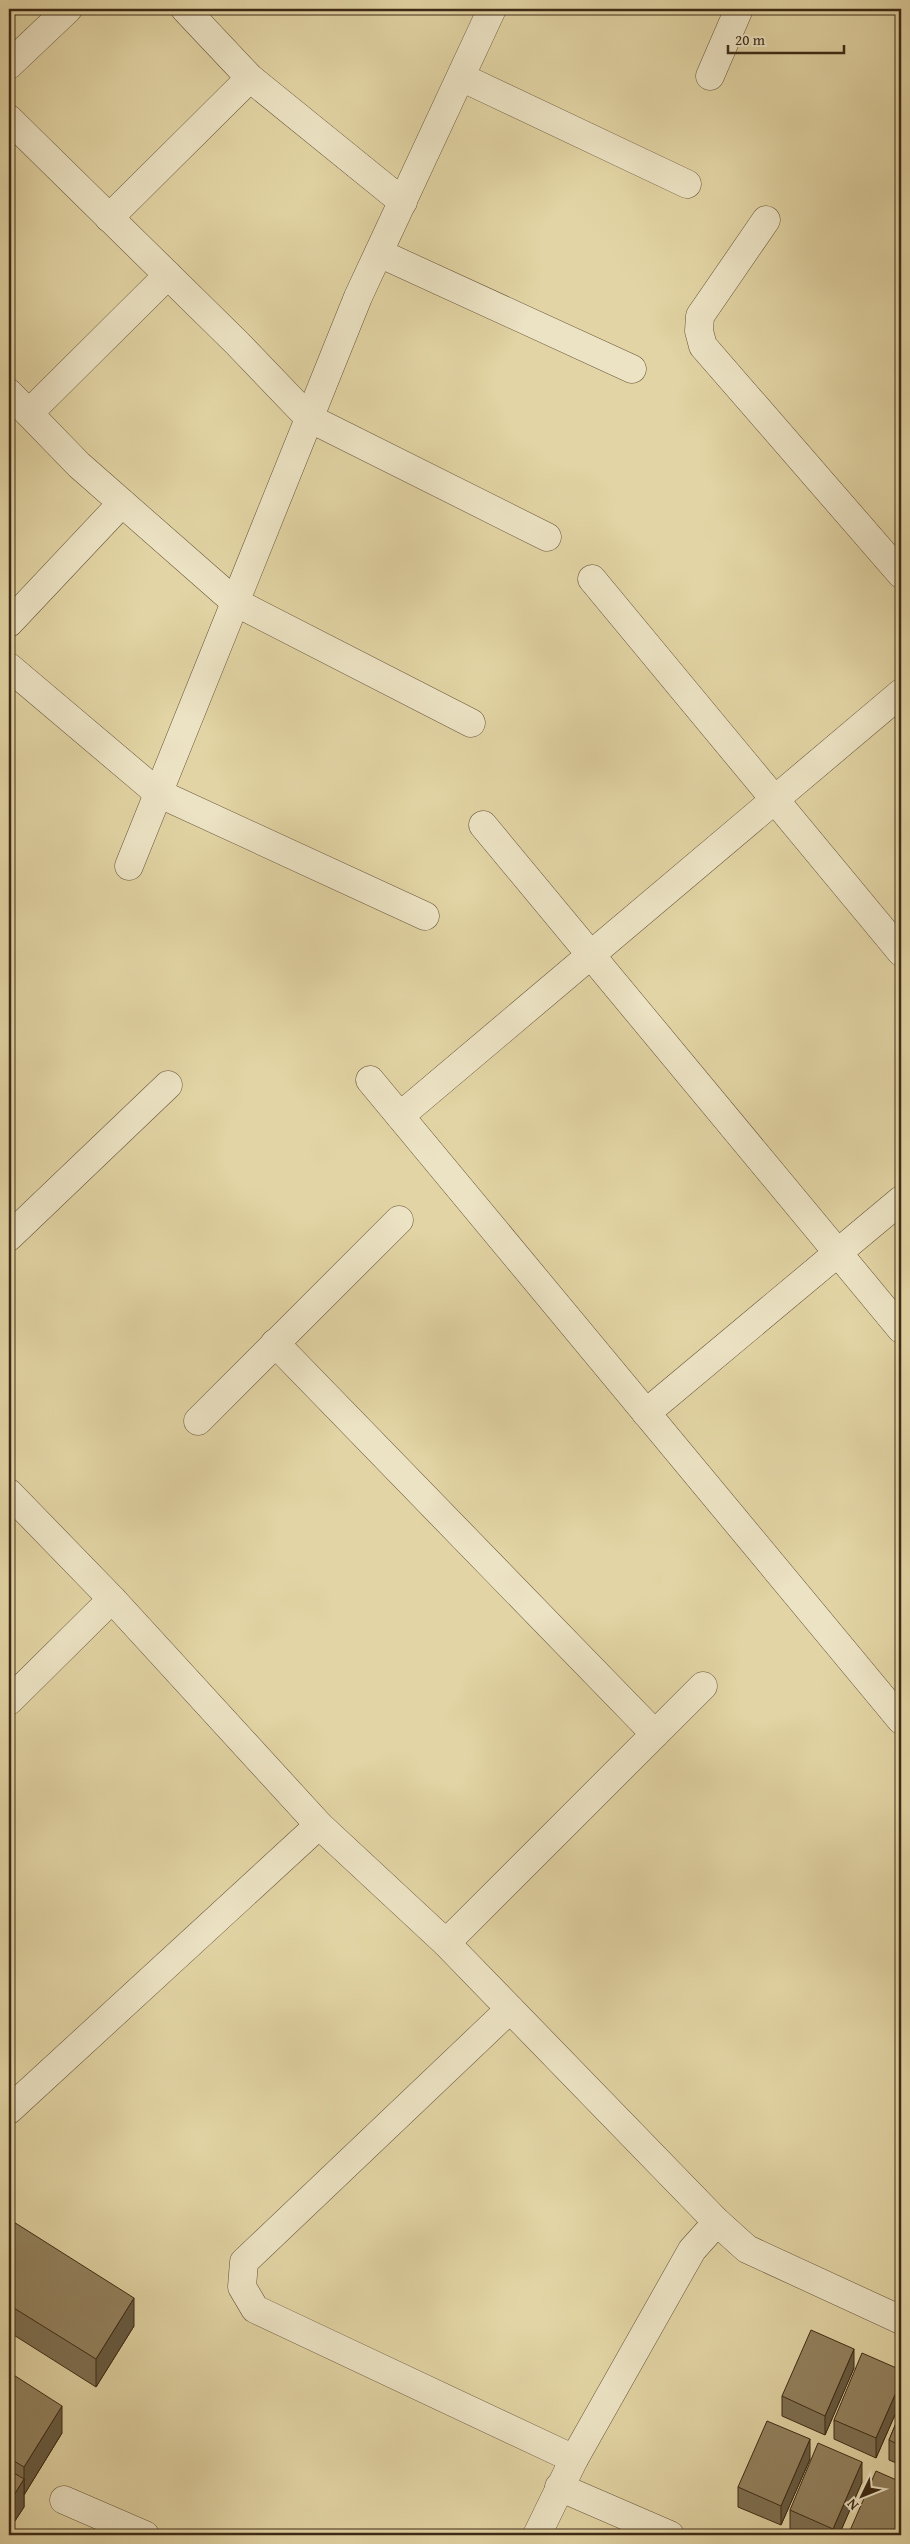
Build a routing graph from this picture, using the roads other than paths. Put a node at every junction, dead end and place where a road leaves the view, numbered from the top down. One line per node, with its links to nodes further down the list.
1 (68, 9): 5 (street)
2 (185, 9): 8 (street)
3 (492, 9): 7 (street)
4 (739, 9): 6 (street)
5 (9, 66)
6 (710, 76)
7 (461, 77): 10 (street); 11 (street)
8 (250, 78): 11 (street); 12 (street)
9 (9, 119): 12 (street)
10 (687, 184)
11 (403, 202): 14 (street)
12 (110, 218): 15 (street)
13 (766, 220): 22 (street)
14 (379, 252): 16 (street); 19 (street)
15 (168, 275): 18 (street); 19 (street)
16 (632, 369)
17 (9, 392): 18 (street)
18 (28, 413): 20 (street)
19 (309, 418): 21 (street); 24 (street)
20 (122, 503): 24 (street); 25 (street)
21 (548, 537)
22 (901, 574)
23 (592, 580): 30 (street)
24 (235, 602): 28 (street); 29 (street)
25 (9, 623)
26 (9, 668): 29 (street)
27 (901, 693): 30 (street)
28 (471, 722)
29 (158, 793): 32 (street); 33 (street)
30 (775, 800): 34 (street); 35 (street)
31 (483, 825): 35 (street)
32 (129, 866)
33 (424, 916)
34 (901, 952)
35 (591, 955): 38 (street); 42 (street)
36 (370, 1080): 38 (street)
37 (168, 1085): 41 (street)
38 (400, 1116): 45 (street)
39 (901, 1200): 42 (street)
40 (399, 1220): 44 (street)
41 (9, 1237)
42 (838, 1253): 43 (street); 45 (street)
43 (901, 1329)
44 (275, 1343): 46 (street); 52 (street)
45 (646, 1413): 51 (street)
46 (198, 1421)
47 (9, 1493): 48 (street)
48 (112, 1599): 50 (street); 53 (street)
49 (703, 1686): 52 (street)
50 (9, 1701)
51 (896, 1703)
52 (655, 1734): 54 (street)
53 (319, 1825): 54 (street); 56 (street)
54 (446, 1943): 55 (street)
55 (510, 2009): 57 (street); 59 (street)
56 (9, 2110)
57 (717, 2222): 58 (street); 59 (street)
58 (901, 2320)
59 (574, 2460): 60 (street)
60 (559, 2487): 63 (street); 64 (street)
61 (64, 2500): 62 (street)
62 (145, 2535)
63 (537, 2535)
64 (670, 2535)

